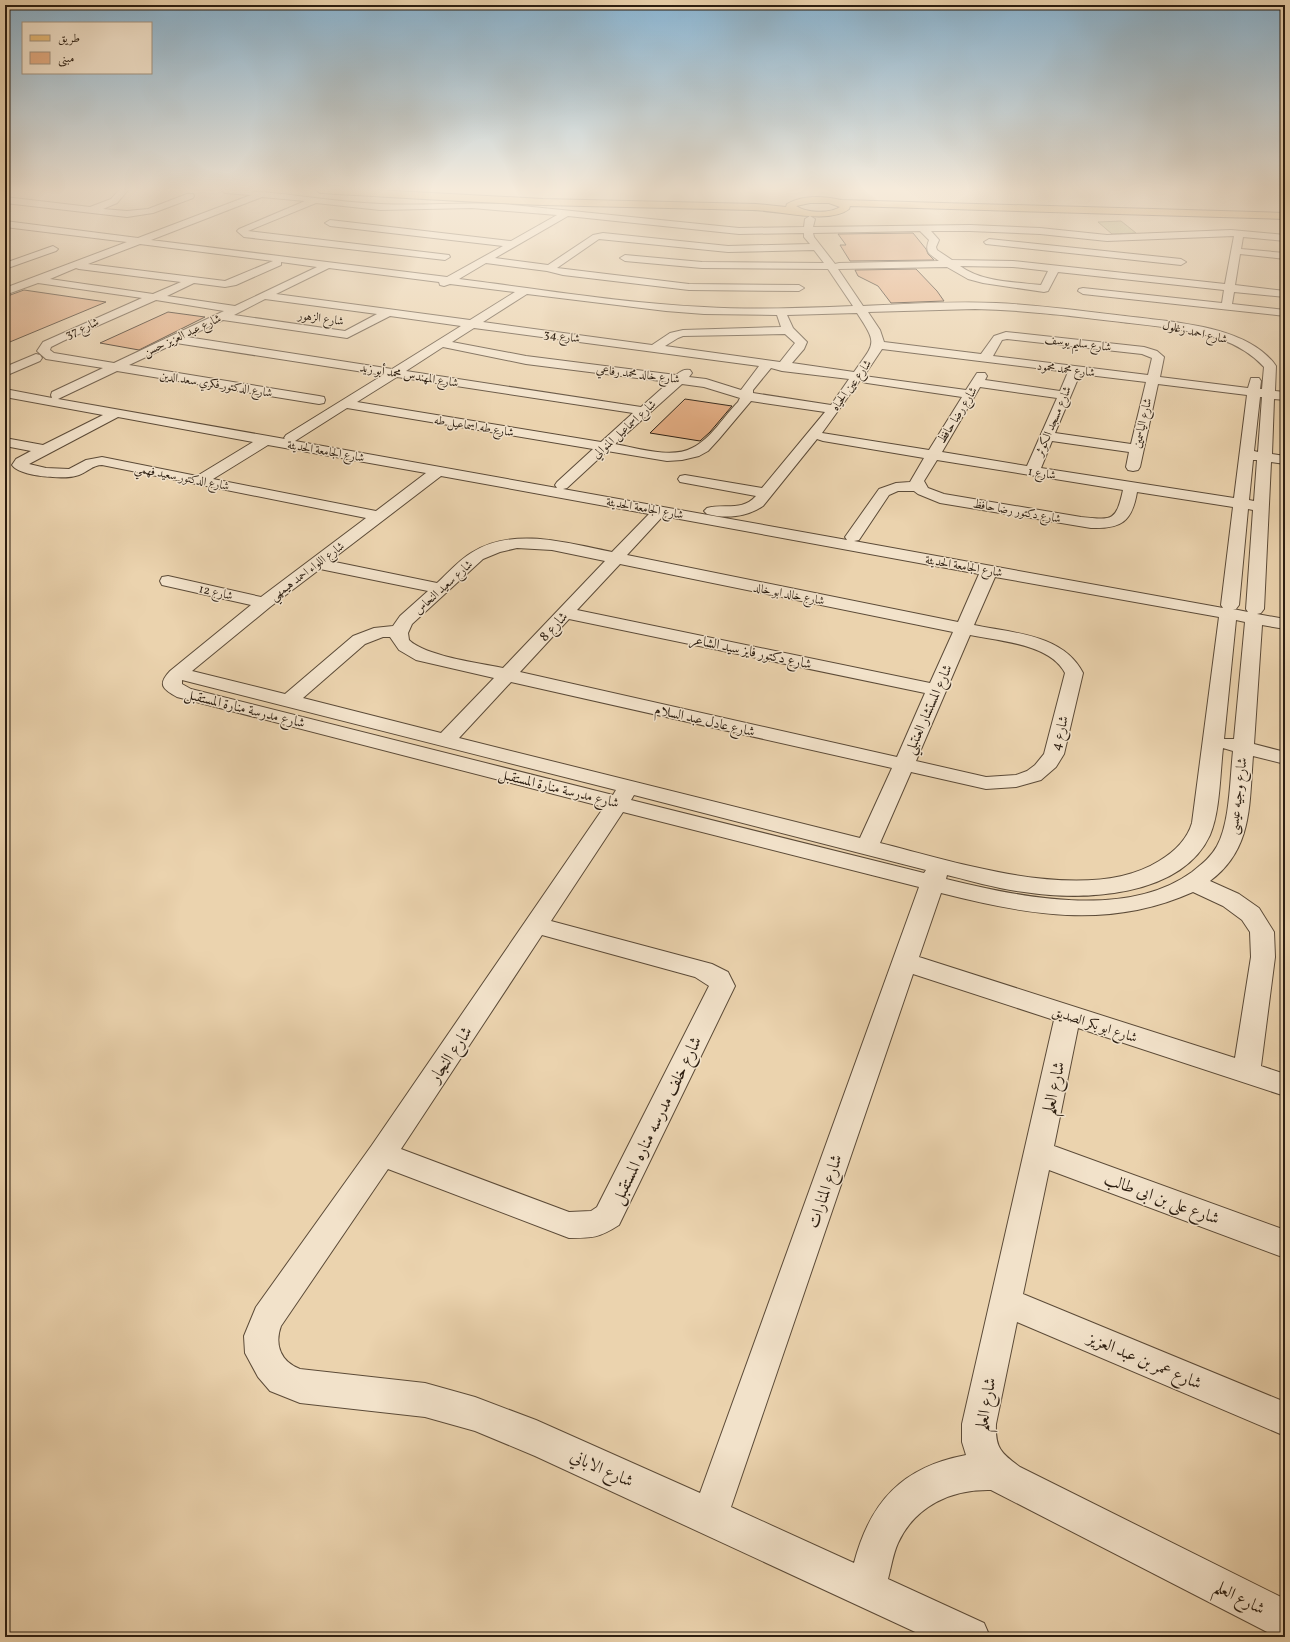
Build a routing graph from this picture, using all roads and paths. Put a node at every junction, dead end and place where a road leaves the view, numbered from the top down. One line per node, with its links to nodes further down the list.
1 (835, 266): 40 (street, شارع عين الحياه)
2 (71, 267): 25 (street)
3 (88, 267): 24 (street)
4 (269, 267): 22 (street)
5 (321, 267): 7 (street)
6 (322, 267): 7 (street)
7 (325, 267): 26 (street); 27 (street, شارع عبد العزيز حسن)
8 (473, 267): 26 (street)
9 (539, 267): 18 (street)
10 (612, 267): 21 (street)
11 (735, 267): 12 (street)
12 (742, 267): 13 (street); 28 (street)
13 (777, 267)
14 (955, 267): 19 (street)
15 (1040, 267): 19 (street)
16 (1094, 267): 20 (street)
17 (1233, 267): 30 (street)
18 (550, 268): 21 (street)
19 (1055, 268): 20 (street)
20 (1091, 272): 30 (street); 31 (street)
21 (598, 277): 28 (street); 37 (street)
22 (242, 279): 24 (street); 27 (street)
23 (11, 280): 25 (street)
24 (193, 280): 36 (street, شارع 37)
25 (33, 281): 32 (street); 36 (street)
26 (444, 283): 33 (street)
27 (288, 285): 35 (street, شارع عبد العزيز حسن)
28 (750, 288): 29 (street)
29 (799, 288)
30 (1230, 288): 34 (street); 38 (street)
31 (1083, 291): 38 (street); 44 (street)
32 (5, 292)
33 (521, 293): 37 (street); 46 (street)
34 (1285, 294)
35 (265, 296): 39 (street, شارع عبد العزيز حسن); 41 (street, شارع 34)
36 (153, 297): 39 (street); 57 (street, شارع 37)
37 (566, 299): 40 (street); 43 (street)
38 (1227, 306): 42 (street)
39 (236, 309): 45 (street, شارع عبد العزيز حسن)
40 (865, 311): 43 (street); 44 (street, شارع احمد زغلول); 50 (street, شارع عين الحياه)
41 (388, 313): 45 (street, شارع الزهور); 46 (street, شارع 34)
42 (1285, 313)
43 (782, 315): 47 (street)
44 (1071, 315): 61 (street, شارع احمد زغلول); 63 (street, شارع احمد زغلول)
45 (221, 316): 48 (street, شارع عبد العزيز حسن)
46 (471, 324): 49 (street); 51 (street, شارع 34)
47 (788, 330): 51 (street); 56 (street)
48 (175, 339): 57 (street, شارع عبد العزيز حسن); 60 (street, شارع المهندس محمد أبو زيد)
49 (441, 343): 60 (street); 64 (street, شارع خالد محمد رفاعي)
50 (882, 345): 54 (street, شارع محمد محمود); 62 (street, شارع عين الحياه)
51 (654, 349): 52 (street, شارع 34)
52 (704, 356): 55 (street, شارع 34); 64 (street, شارع اسماعيل المنوالي)
53 (36, 358): 59 (street)
54 (985, 358): 58 (street, شارع محمد محمود); 65 (street, شارع سليم يوسف)
55 (767, 365): 56 (street, شارع 34); 73 (street, شارع طه اسماعيل طه)
56 (782, 367): 62 (street, شارع 34)
57 (114, 368): 71 (street, شارع عبد العزيز حسن); 75 (street, شارع الدكتور فكري سعد الدين)
58 (1075, 370): 65 (street, شارع محمد محمود); 72 (street, شارع مسجد الكوثر)
59 (5, 372)
60 (395, 372): 76 (street); 78 (street, شارع المهندس محمد أبو زيد)
61 (1256, 376): 63 (street); 68 (street, شارع احمد زغلول)
62 (862, 378): 66 (street, شارع 34); 77 (street, شارع عين الحياه); 82 (street, شارع عين الحياه)
63 (1270, 378): 70 (street, شارع احمد زغلول)
64 (678, 380): 73 (street, شارع خالد محمد رفاعي); 78 (street, شارع اسماعيل المنوالي)
65 (1153, 380): 68 (street, شارع محمد محمود); 87 (street, شارع الياسمين)
66 (976, 384): 72 (street, شارع 34); 90 (street, شارع رضا حافظ)
67 (5, 386): 71 (street, شارع الجامعة الحديثة)
68 (1254, 392): 70 (street, شارع محمد محمود); 89 (street, شارع احمد زغلول)
69 (5, 393): 79 (street, شارع الجامعة الحديثة)
70 (1268, 394): 74 (street, شارع محمد محمود); 91 (street, شارع احمد زغلول)
71 (57, 395): 80 (street, شارع الجامعة الحديثة)
72 (1064, 395): 81 (street, شارع مسجد الكوثر)
73 (747, 396): 77 (street, شارع خالد محمد رفاعي); 86 (street, شارع طه اسماعيل طه)
74 (1285, 396)
75 (319, 400)
76 (344, 404): 83 (street); 86 (street, شارع طه اسماعيل طه)
77 (834, 409): 102 (street, شارع عين الحياه)
78 (644, 411): 86 (street, شارع اسماعيل المنوالي)
79 (116, 413): 80 (street, شارع الجامعة الحديثة); 88 (street)
80 (150, 416): 83 (street, شارع الجامعة الحديثة); 84 (street, شارع الجامعة الحديثة)
81 (1046, 436): 87 (street); 95 (street, شارع مسجد الكوثر)
82 (823, 437): 90 (street, شارع 1); 102 (street, شارع عين الحياه)
83 (291, 438): 98 (street, شارع الجامعة الحديثة)
84 (266, 440): 94 (street, شارع الجامعة الحديثة); 97 (street)
85 (5, 442): 88 (street)
86 (604, 447): 99 (street, شارع اسماعيل المنوالي)
87 (1136, 449): 93 (street, شارع الياسمين)
88 (45, 450): 97 (street, شارع الدكتور سعيد فهمي)
89 (1247, 454): 91 (street); 103 (street, شارع احمد زغلول)
90 (932, 455): 95 (street, شارع 1); 100 (street)
91 (1264, 457): 92 (street); 104 (street, شارع احمد زغلول)
92 (1285, 460)
93 (1133, 467)
94 (438, 471): 98 (street, شارع الجامعة الحديثة); 107 (street, شارع اللواء احمد هيمهي)
95 (1032, 471): 101 (street, شارع 1)
96 (684, 479): 102 (street)
97 (200, 480): 107 (street, شارع الدكتور سعيد فهمي)
98 (524, 482): 99 (street, شارع الجامعة الحديثة); 105 (street, شارع الجامعة الحديثة)
99 (562, 485): 106 (street, شارع الجامعة الحديثة)
100 (918, 486): 101 (street, شارع دكتور رضا حافظ); 108 (street)
101 (1131, 487): 103 (street, شارع 1)
102 (768, 500): 106 (street, شارع عين الحياه)
103 (1241, 504): 104 (street, شارع 1); 116 (street, شارع احمد زغلول)
104 (1262, 507): 118 (street, شارع احمد زغلول)
105 (660, 510): 109 (street, شارع الجامعة الحديثة); 110 (street, شارع 8)
106 (706, 510): 108 (street, شارع الجامعة الحديثة)
107 (378, 516): 111 (street, شارع اللواء احمد هيمهي)
108 (853, 537): 109 (street, شارع الجامعة الحديثة)
109 (928, 555): 112 (street, شارع الجامعة الحديثة); 116 (street, شارع الجامعة الحديثة)
110 (615, 559): 114 (street, شارع سعيد النحاس); 117 (street, شارع 8); 121 (street, شارع خالد ابو خالد)
111 (317, 563): 114 (street); 115 (street, شارع اللواء احمد هيمهي)
112 (989, 571): 116 (street, شارع الجامعة الحديثة); 121 (street, شارع المستشار العنتبلي)
113 (168, 581): 115 (street, شارع 12)
114 (440, 589): 122 (street, شارع سعيد النحاس)
115 (264, 603): 123 (street, شارع اللواء احمد هيمهي)
116 (1229, 610): 118 (street, شارع الجامعة الحديثة); 127 (street)
117 (565, 613): 124 (street, شارع 8); 125 (street, شارع دكتور فايز سيد الشاعر)
118 (1254, 614): 119 (street, شارع الجامعة الحديثة); 120 (street, شارع الجامعة الحديثة); 129 (street, شارع وجيه عيسى)
119 (1285, 614)
120 (1285, 624)
121 (963, 628): 125 (street, شارع المستشار العنتبلي); 131 (street, شارع 4)
122 (399, 630): 124 (street); 126 (street)
123 (178, 673): 126 (street, شارع مدرسة منارة المستقبل); 132 (street, شارع مدرسة منارة المستقبل)
124 (507, 675): 128 (street, شارع 8); 131 (street, شارع عادل عبد السلام)
125 (937, 690): 131 (street, شارع المستشار العنتبلي)
126 (288, 701): 128 (street, شارع مدرسة منارة المستقبل)
127 (1213, 740): 129 (street); 134 (street)
128 (445, 741): 132 (street, شارع مدرسة منارة المستقبل)
129 (1243, 748): 130 (street); 135 (street, شارع وجيه عيسى)
130 (1285, 758)
131 (904, 765): 133 (street, شارع المستشار العنتبلي)
132 (623, 795): 133 (street, شارع مدرسة منارة المستقبل); 134 (street, شارع مدرسة منارة المستقبل); 136 (street, شارع النجار)
133 (867, 848): 134 (street, شارع مدرسة منارة المستقبل)
134 (936, 875): 135 (street, شارع وجيه عيسى); 137 (street, شارع المنارات)
135 (1193, 883): 139 (street)
136 (536, 925): 142 (street, شارع النجار); 142 (street, شارع خلف مدرسه مناره المستقبل)
137 (905, 962): 138 (street, شارع ابو بكر الصديق); 148 (street, شارع المنارات)
138 (1068, 1015): 139 (street, شارع ابو بكر الصديق); 141 (street, شارع العلم)
139 (1246, 1073): 140 (street, شارع ابو بكر الصديق)
140 (1285, 1086)
141 (1038, 1153): 143 (street, شارع على بن ابى طالب); 144 (street, شارع العلم)
142 (382, 1154): 145 (street, شارع النجار)
143 (1285, 1244)
144 (1006, 1302): 146 (street, شارع عمر بن عبد العزيز); 147 (street, شارع العلم)
145 (268, 1318): 148 (street, شارع الاباني)
146 (1285, 1418)
147 (996, 1472): 149 (street); 150 (street, شارع العلم)
148 (710, 1516): 149 (street, شارع الاباني)
149 (867, 1589): 151 (street, شارع الاباني)
150 (1285, 1620)
151 (970, 1637)

